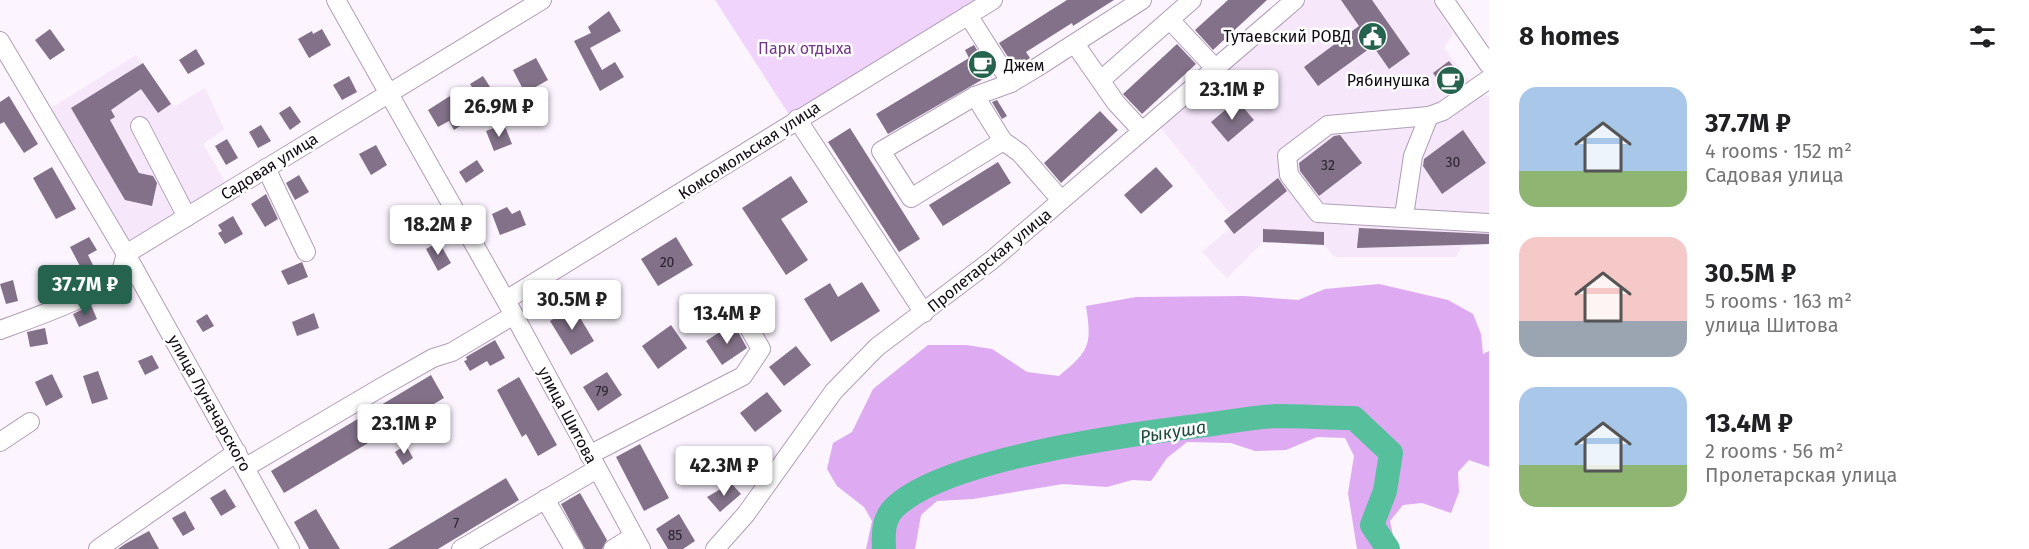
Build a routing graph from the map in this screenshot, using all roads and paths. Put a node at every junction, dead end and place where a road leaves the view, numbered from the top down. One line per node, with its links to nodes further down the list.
1 (336, 0): 17 (street, улица Шитова)
2 (542, 0): 17 (street, Садовая улица)
3 (993, 0): 8 (street, Комсомольская улица)
4 (1142, 0): 11 (street)
5 (1192, 0): 9 (street)
6 (1294, 0): 13 (street, Пролетарская улица)
7 (1444, 0): 12 (street)
8 (968, 15): 16 (street); 20 (street, Комсомольская улица)
9 (1170, 20): 13 (street); 15 (street)
10 (0, 41): 30 (street, улица Луначарского)
11 (1075, 44): 15 (street); 16 (street)
12 (1489, 65)
13 (1215, 68): 22 (street, Пролетарская улица)
14 (1489, 79): 19 (street)
15 (1101, 80): 22 (street)
16 (1011, 83): 18 (street)
17 (388, 93): 24 (street, Садовая улица); 31 (street, улица Шитова)
18 (975, 96): 23 (street); 23 (street)
19 (1429, 116): 26 (street); 26 (street)
20 (797, 119): 31 (street, Комсомольская улица); 32 (street)
21 (140, 126): 27 (street)
22 (1142, 131): 25 (street, Пролетарская улица)
23 (1003, 141): 25 (street)
24 (266, 168): 27 (street, Садовая улица); 29 (street)
25 (1061, 200): 32 (street, Пролетарская улица)
26 (1404, 216): 28 (street)
27 (187, 217): 30 (street, Садовая улица)
28 (1489, 224)
29 (306, 252)
30 (126, 254): 34 (street, Садовая улица); 37 (street, улица Луначарского)
31 (510, 308): 37 (street, Комсомольская улица); 38 (street, улица Шитова)
32 (924, 313): 46 (street, Пролетарская улица)
33 (744, 319): 38 (street)
34 (0, 330)
35 (30, 422): 36 (street)
36 (0, 442)
37 (242, 460): 41 (street, Комсомольская улица); 42 (street, улица Луначарского)
38 (593, 462): 39 (street); 40 (street, улица Шитова)
39 (545, 500): 43 (street); 44 (street)
40 (638, 543): 45 (street)
41 (98, 549)
42 (290, 549)
43 (461, 549)
44 (574, 549)
45 (613, 549)
46 (715, 549)

